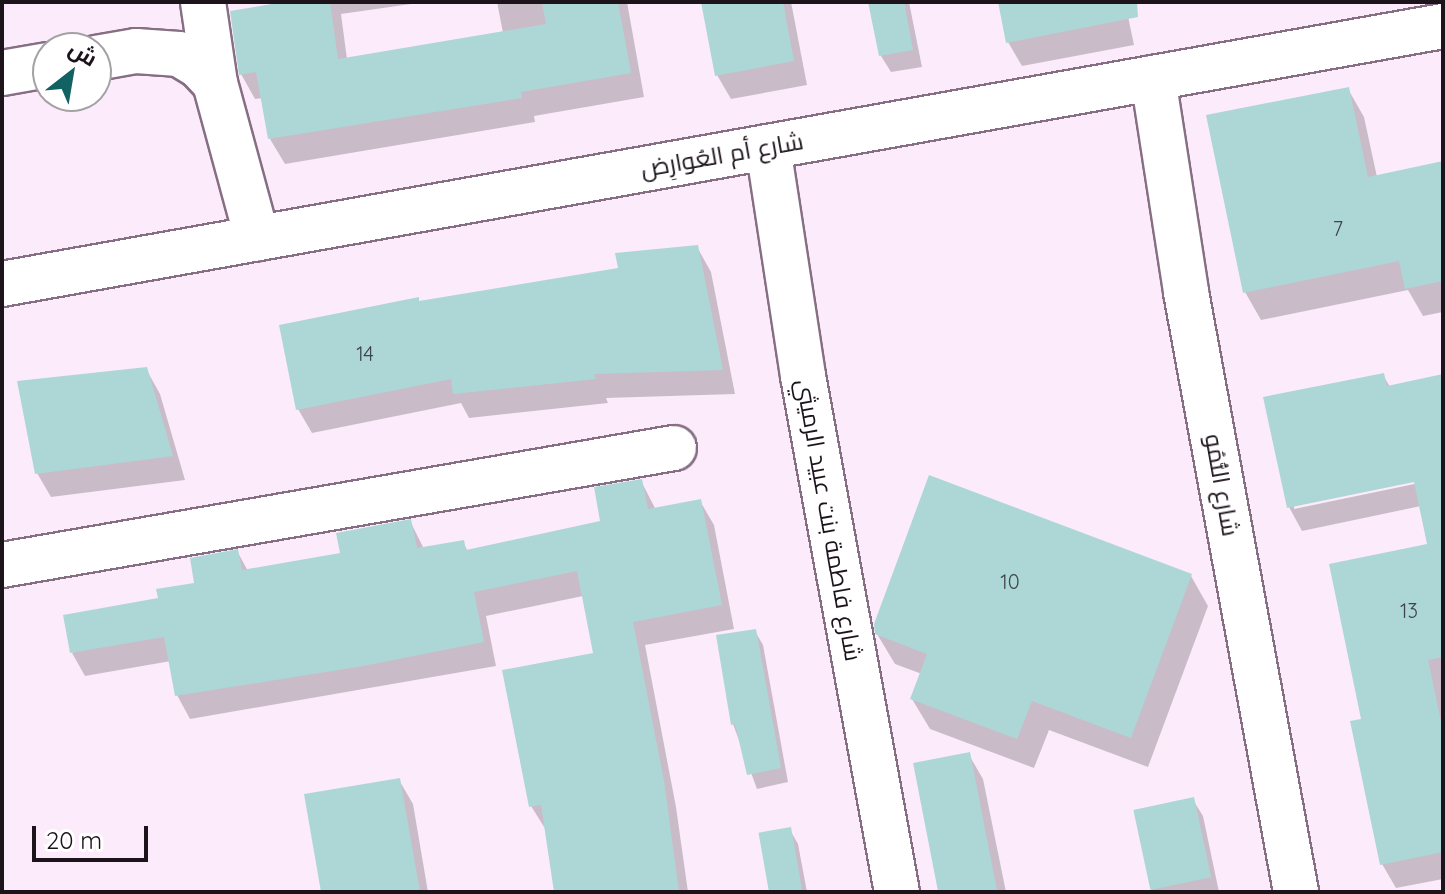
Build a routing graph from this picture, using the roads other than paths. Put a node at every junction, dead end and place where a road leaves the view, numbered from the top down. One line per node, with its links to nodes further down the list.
1 (203, 2): 7 (street)
2 (1443, 26): 6 (street, شارع أم العُوارِض)
3 (112, 56): 7 (street)
4 (32, 68): 5 (street)
5 (2, 73)
6 (1153, 78): 8 (street, شارع أم العُوارِض); 14 (street, شارع النُّمُو)
7 (215, 83): 9 (street)
8 (768, 147): 9 (street, شارع أم العُوارِض); 13 (street, شارع فاطمة بنت عبيد الرميثي)
9 (257, 238): 10 (street, شارع أم العُوارِض)
10 (2, 284)
11 (674, 448): 12 (street)
12 (2, 565)
13 (897, 892)
14 (1296, 892)

